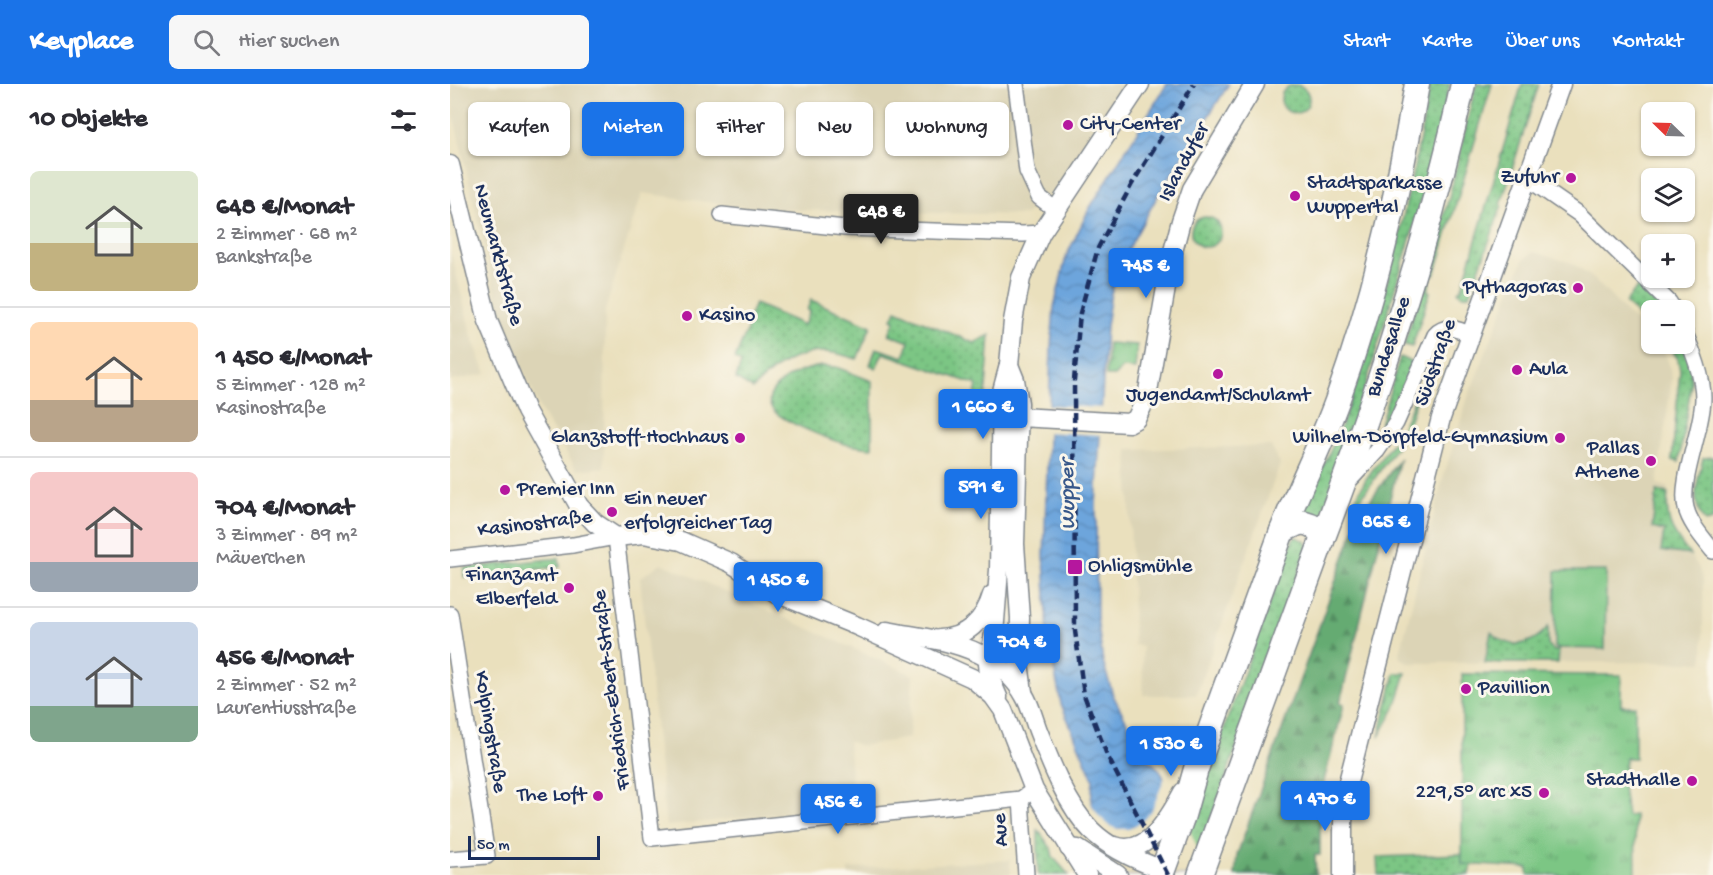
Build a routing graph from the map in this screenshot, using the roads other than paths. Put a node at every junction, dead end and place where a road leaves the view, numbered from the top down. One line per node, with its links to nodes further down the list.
1 (1016, 84): 9 (street)
2 (1140, 84): 9 (street)
3 (1255, 84): 16 (street, Islandufer)
4 (1417, 84): 19 (main road, Bundesallee)
5 (1463, 84): 18 (main road, Bundesallee)
6 (1561, 84): 8 (street, Südstraße)
7 (450, 165): 20 (street, Neumarktstraße)
8 (1527, 178): 12 (street); 13 (street, Südstraße)
9 (1056, 210): 11 (street)
10 (722, 215): 11 (street)
11 (1041, 233): 15 (street)
12 (1667, 300)
13 (1470, 334): 18 (street); 43 (street, Südstraße)
14 (1694, 354): 22 (street)
15 (1009, 365): 16 (street); 17 (street)
16 (1027, 418): 17 (street); 28 (street)
17 (1001, 425): 24 (street)
18 (1343, 488): 21 (main road, Bundesallee)
19 (1282, 531): 21 (main road); 34 (main road, Bundesallee)
20 (616, 537): 23 (street, Kasinostraße); 26 (street, Kasinostraße); 33 (street, Friedrich-Ebert-Straße)
21 (1322, 541): 38 (main road, Bundesallee)
22 (1713, 551)
23 (450, 559)
24 (999, 570): 27 (street); 29 (street)
25 (450, 614): 37 (street, Kolpingstraße)
26 (857, 626): 27 (street, Kasinostraße); 30 (street, Kasinostraße)
27 (938, 639): 29 (street, Kasinostraße)
28 (1020, 639): 29 (street); 31 (street)
29 (993, 668): 30 (street, Kasinostraße); 31 (street, Kasinostraße); 32 (street)
30 (964, 674): 32 (street, Kasinostraße)
31 (1023, 692): 35 (street, Kasinostraße)
32 (1003, 710): 33 (street, Kasinostraße)
33 (1028, 795): 36 (street, Kasinostraße); 40 (street, Aue)
34 (1180, 809): 35 (street); 39 (main road, Bundesallee)
35 (1107, 844): 39 (street, Kasinostraße)
36 (1069, 848): 41 (street, Kasinostraße); 42 (street)
37 (450, 859)
38 (1202, 869)
39 (1167, 873)
40 (1026, 875)
41 (1088, 875)
42 (1118, 875)
43 (1343, 875)

